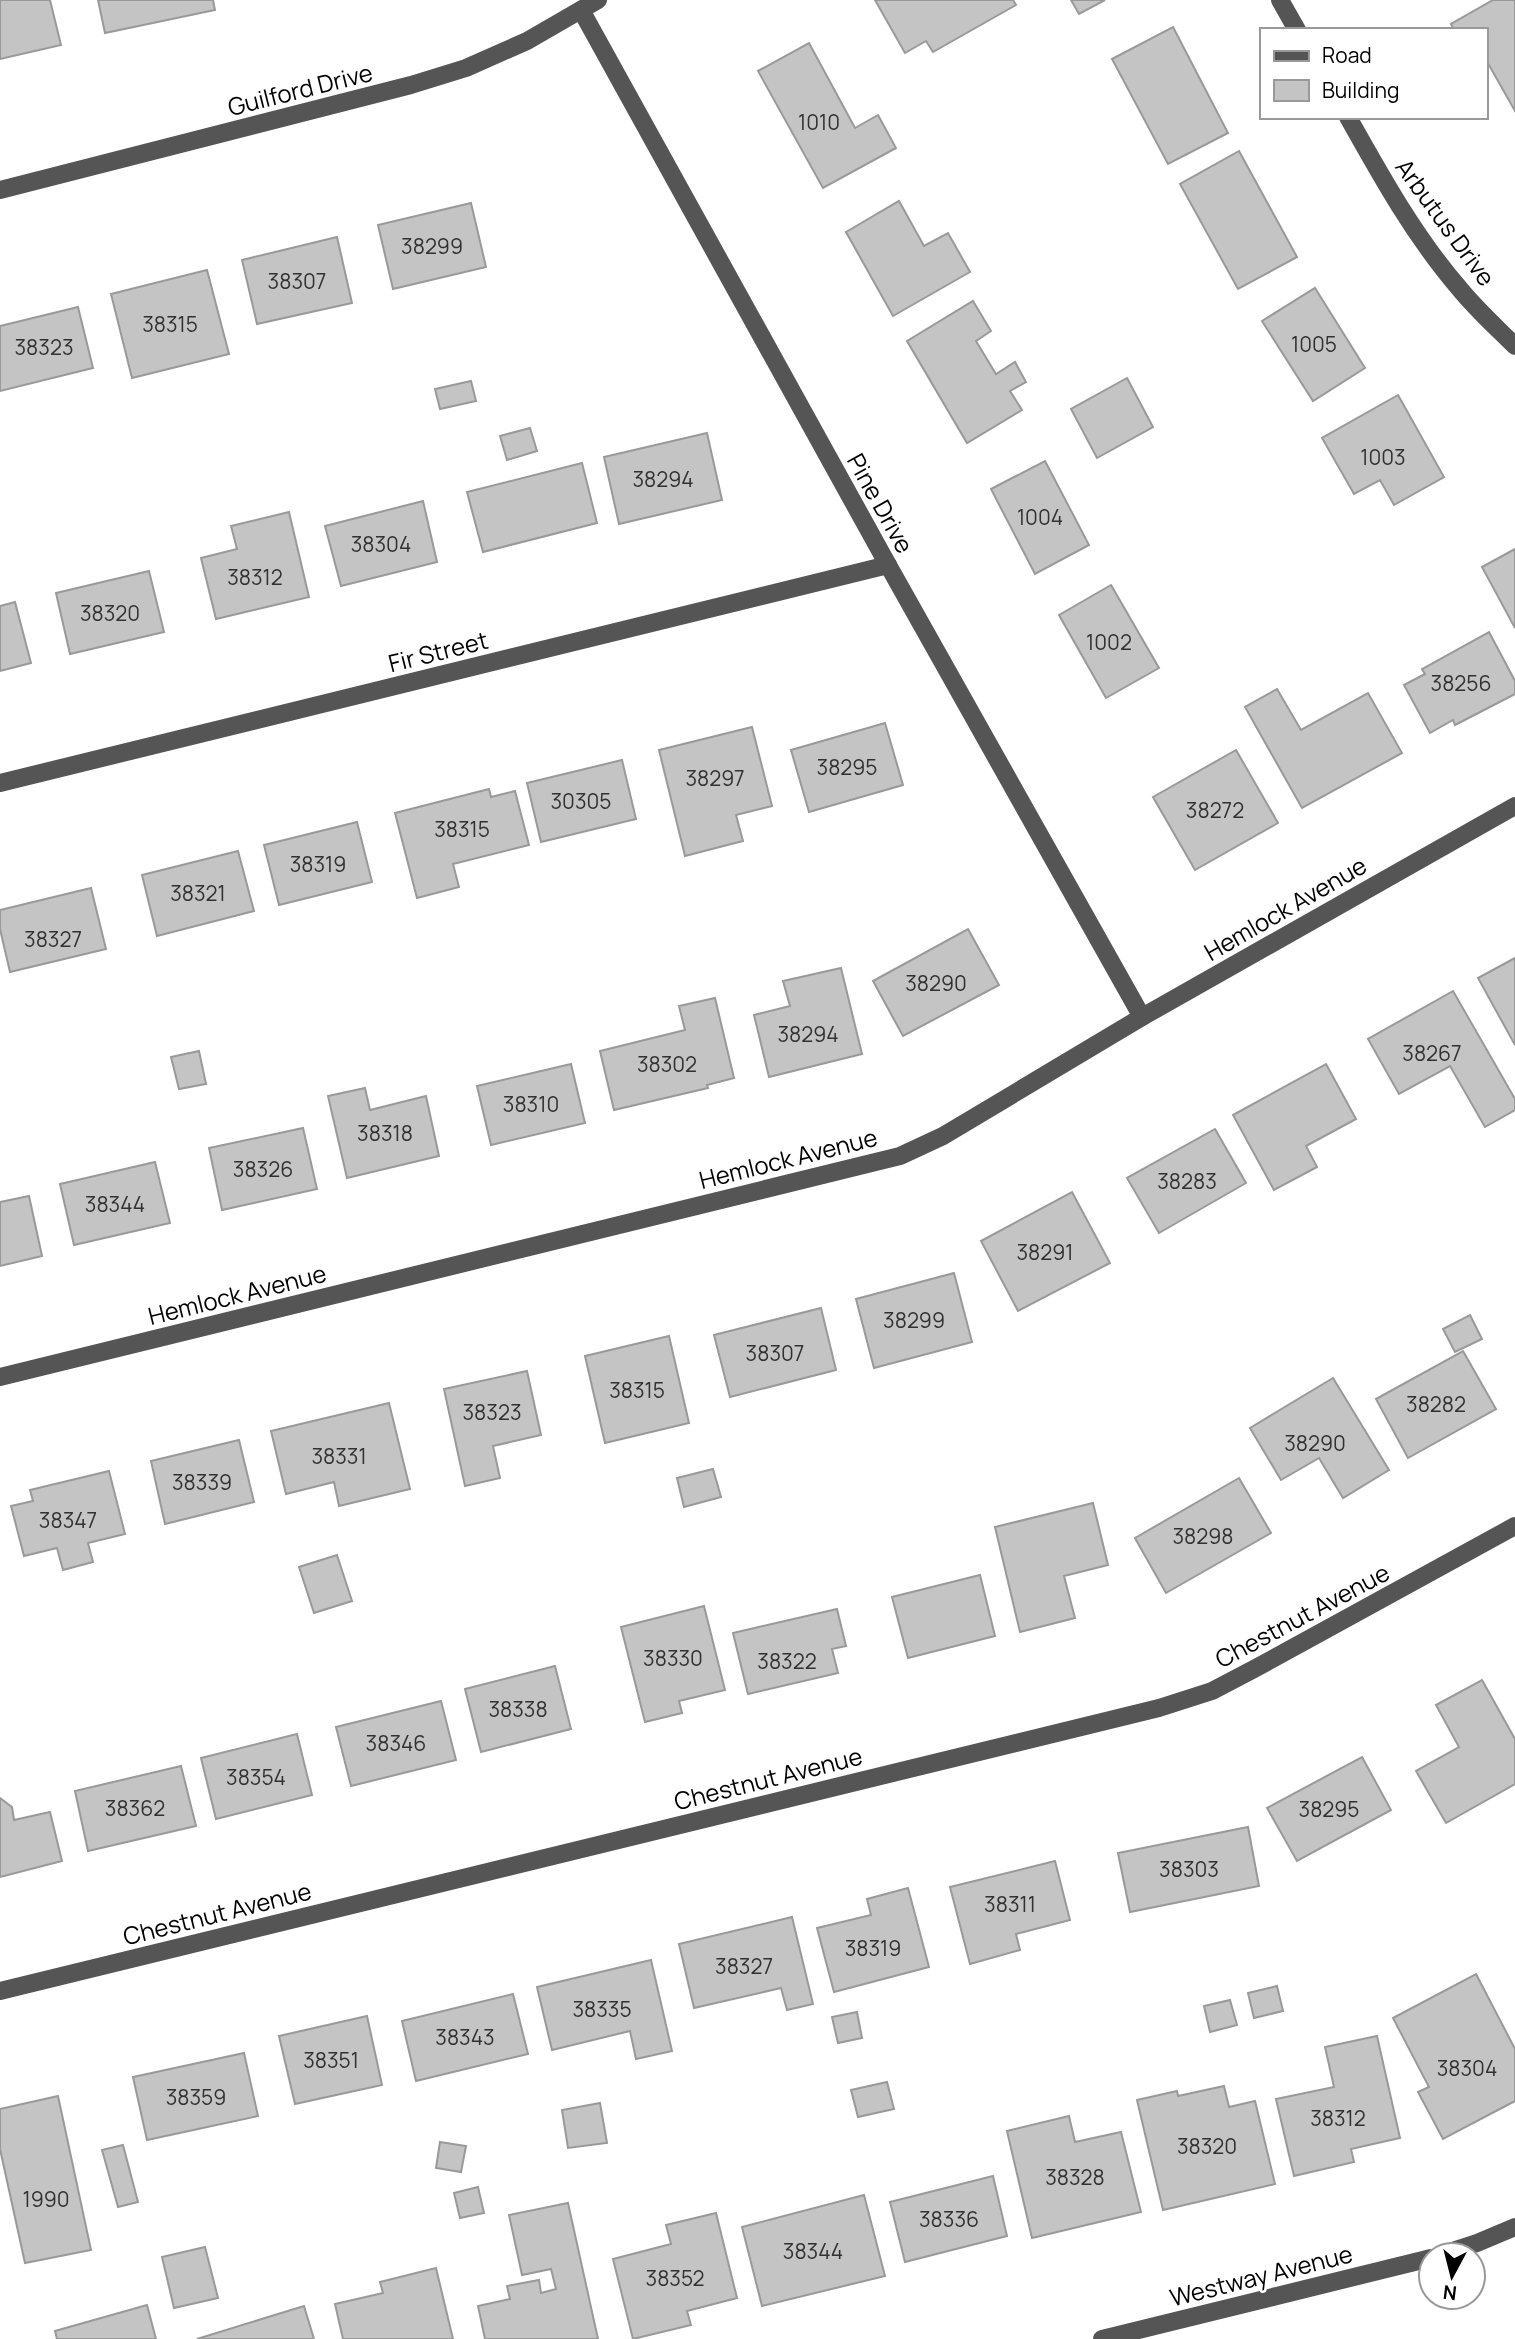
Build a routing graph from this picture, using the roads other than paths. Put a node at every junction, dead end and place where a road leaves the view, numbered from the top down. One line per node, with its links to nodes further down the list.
1 (598, 0): 3 (street, Guilford Drive)
2 (1280, 0): 4 (street)
3 (581, 10): 6 (street, Guilford Drive); 8 (street, Pine Drive)
4 (1296, 28)
5 (1349, 119): 7 (street, Arbutus Drive)
6 (0, 190)
7 (1515, 346)
8 (888, 565): 9 (street, Fir Street); 11 (street, Pine Drive)
9 (0, 783)
10 (1515, 806): 11 (street, Hemlock Avenue)
11 (1142, 1017): 12 (street, Hemlock Avenue)
12 (0, 1377)
13 (1515, 1526): 14 (street, Chestnut Avenue)
14 (0, 1992)
15 (1515, 2227): 16 (street)
16 (1482, 2241)
17 (1417, 2261): 18 (street, Westway Avenue)
18 (1102, 2339)

